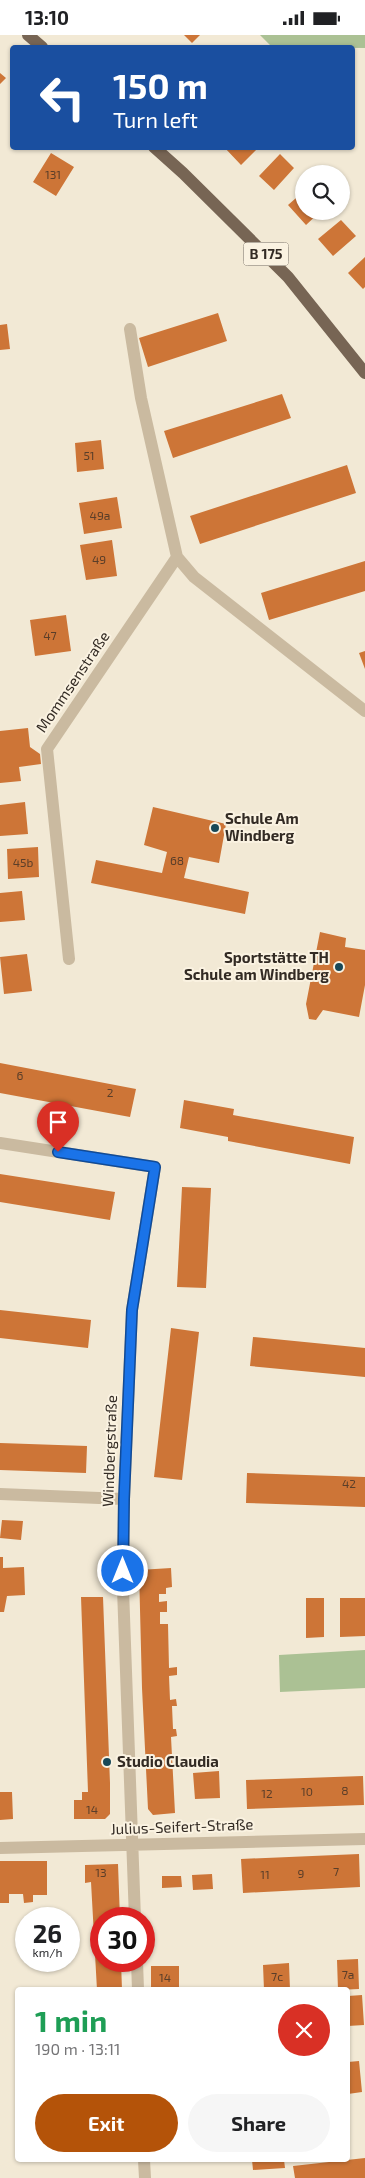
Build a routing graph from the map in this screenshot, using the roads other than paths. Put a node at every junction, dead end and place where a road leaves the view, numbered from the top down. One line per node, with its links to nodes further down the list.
1 (28, 35): 2 (main road)
2 (40, 45)
3 (157, 150): 5 (main road, B 175)
4 (130, 329): 6 (street)
5 (365, 373)
6 (177, 557): 7 (street); 8 (street, Mommsenstraße)
7 (365, 711)
8 (68, 959)
9 (0, 1143): 11 (street, Windbergstraße)
10 (0, 1494): 11 (street)
11 (124, 1499): 13 (street, Windbergstraße)
12 (365, 1839): 13 (street, Julius-Seifert-Straße)
13 (132, 1845): 14 (street, Julius-Seifert-Straße); 15 (street, Windbergstraße)
14 (0, 1848)
15 (135, 1907)
16 (137, 1972): 17 (street)
17 (138, 1987)
18 (144, 2162): 19 (street)
19 (145, 2178)

